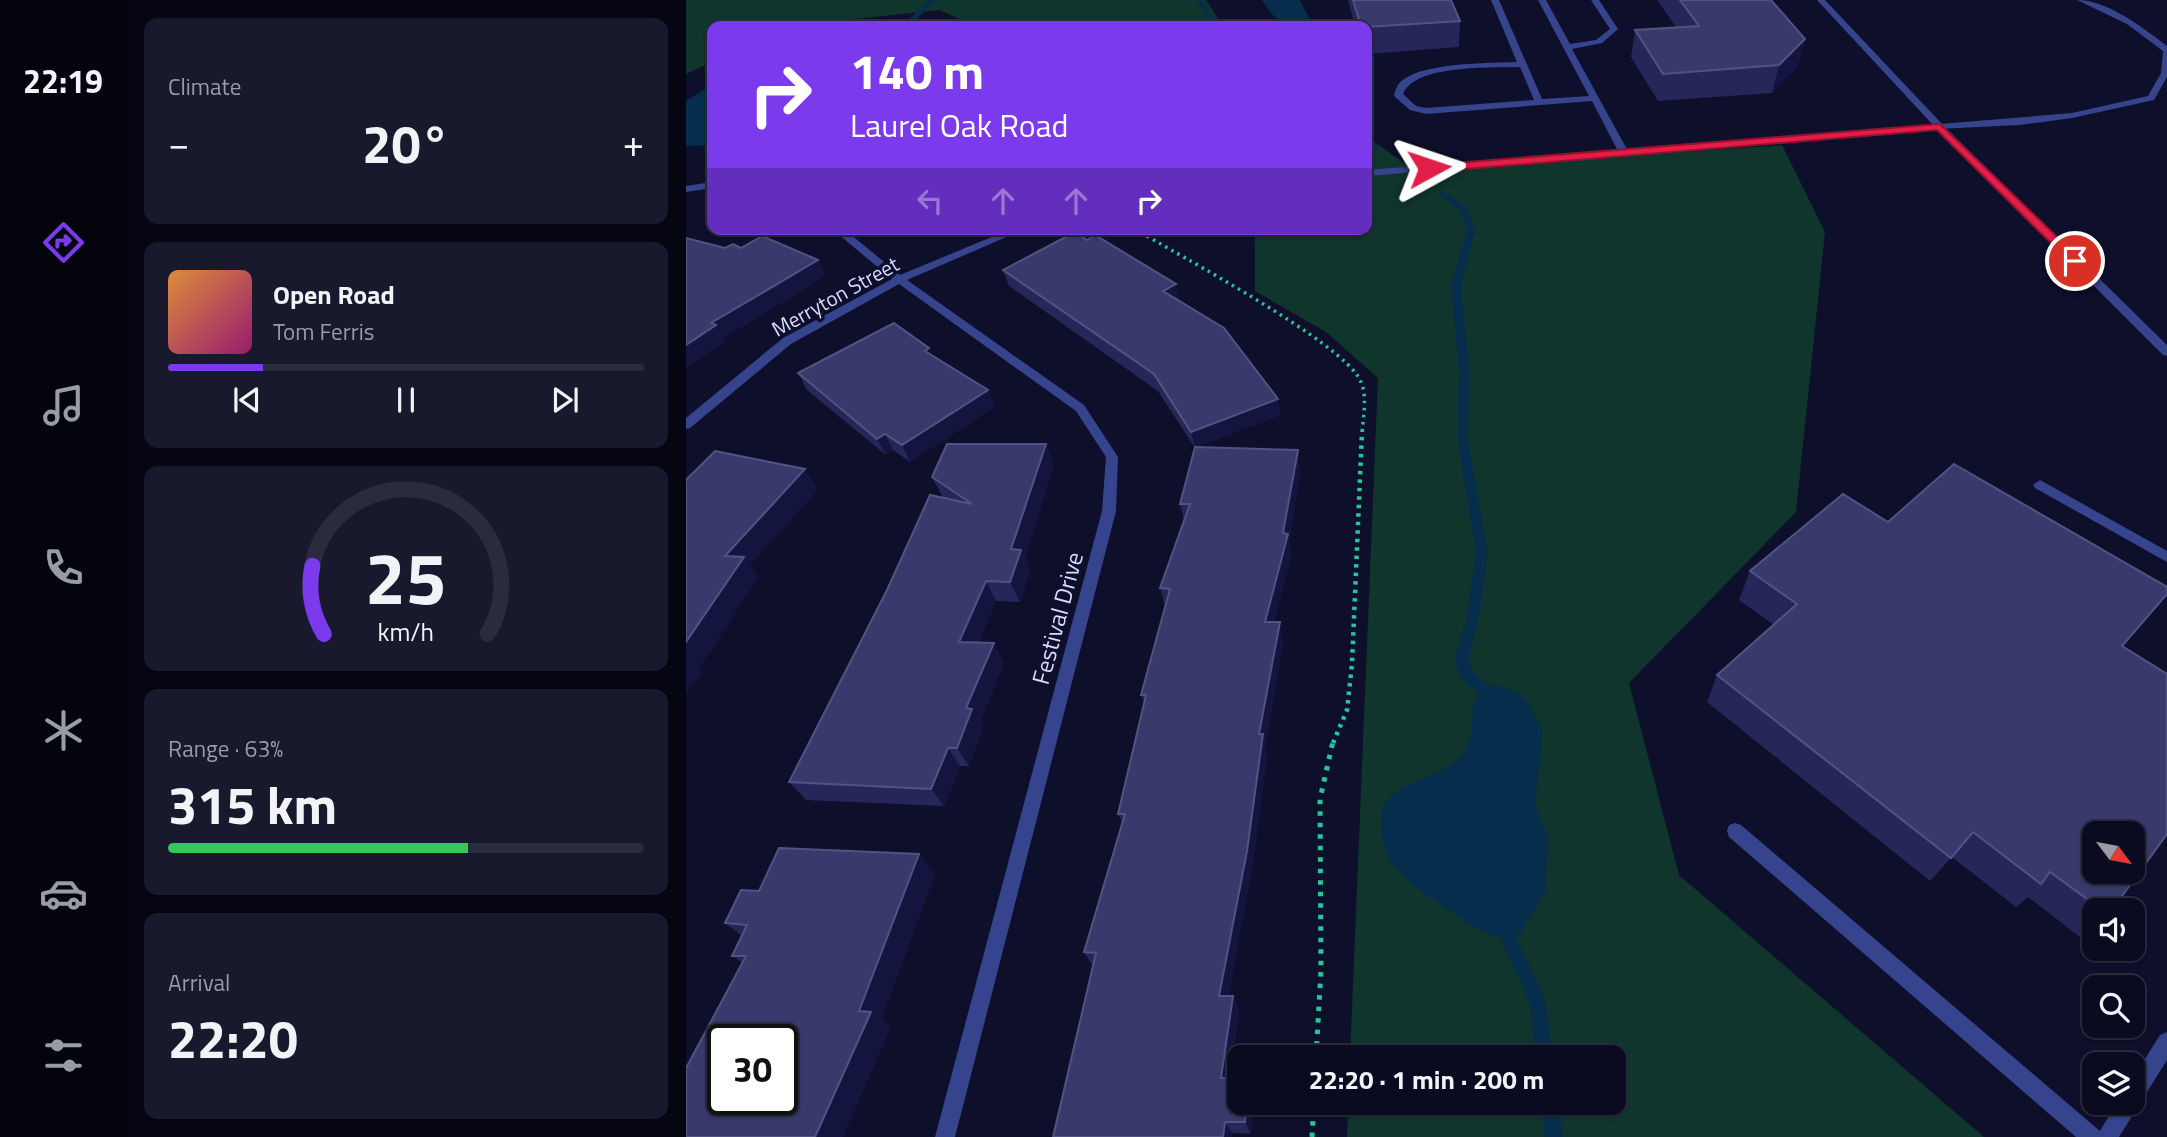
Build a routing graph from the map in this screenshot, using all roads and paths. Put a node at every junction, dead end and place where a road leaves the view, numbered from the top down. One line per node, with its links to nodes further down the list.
1 (1495, 0): 8 (street)
2 (1542, 0): 6 (street)
3 (1595, 0): 6 (street)
4 (1821, 0): 11 (street)
5 (2084, 0): 7 (street)
6 (1567, 47): 9 (street)
7 (2167, 50): 11 (street)
8 (1522, 64): 10 (street); 10 (street)
9 (1595, 98): 10 (street); 12 (street)
10 (1539, 103)
11 (1940, 127): 12 (street); 20 (street)
12 (1624, 152): 13 (street)
13 (1372, 173)
14 (707, 186): 15 (street)
15 (686, 189)
16 (845, 235): 19 (street, Festival Drive)
17 (1006, 235): 19 (street, Merryton Street)
18 (1145, 235): 26 (path)
19 (900, 279): 21 (street, Merryton Street); 30 (street, Festival Drive)
20 (2167, 352)
21 (686, 425)
22 (2040, 485): 23 (street)
23 (2167, 557)
24 (1735, 831): 32 (street)
25 (2167, 1042): 27 (street)
26 (1318, 1045)
27 (2145, 1077)
28 (1313, 1115): 31 (path)
29 (2121, 1115): 33 (street)
30 (945, 1137)
31 (1312, 1137)
32 (2092, 1137)
33 (2107, 1137)

